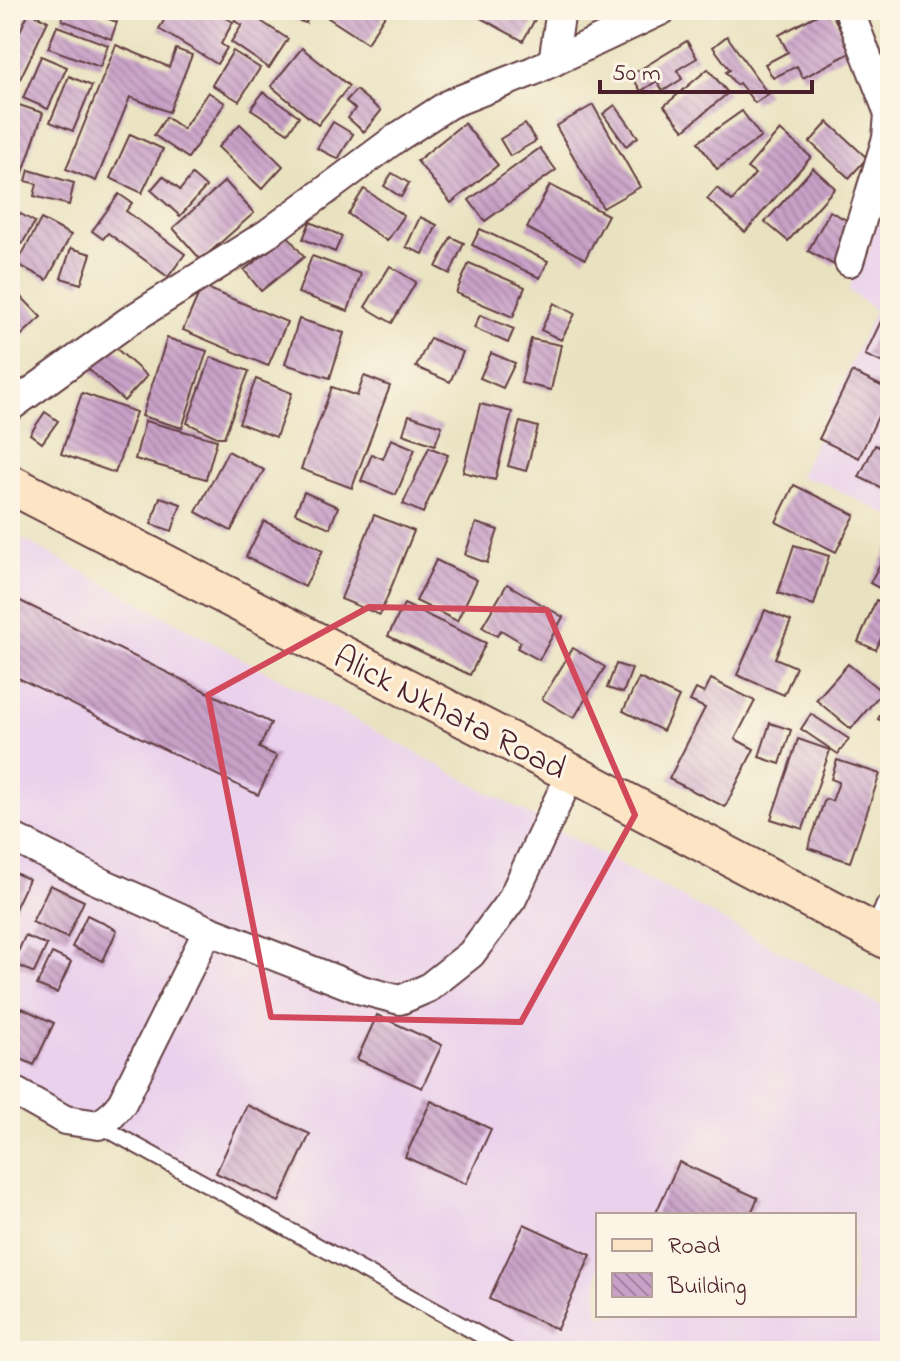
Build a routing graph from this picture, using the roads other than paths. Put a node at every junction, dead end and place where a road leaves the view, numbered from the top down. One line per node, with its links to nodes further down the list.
1 (561, 10): 4 (street)
2 (662, 10): 4 (street)
3 (849, 10): 5 (street)
4 (553, 62): 7 (street)
5 (889, 114): 6 (street)
6 (849, 262)
7 (10, 407)
8 (10, 484): 9 (main road, Alick Nkhata Road)
9 (571, 773): 11 (main road, Alick Nkhata Road); 12 (street)
10 (10, 836): 12 (street)
11 (886, 928)
12 (208, 930): 14 (street)
13 (10, 1089): 14 (street)
14 (99, 1125): 15 (lane)
15 (509, 1351)

